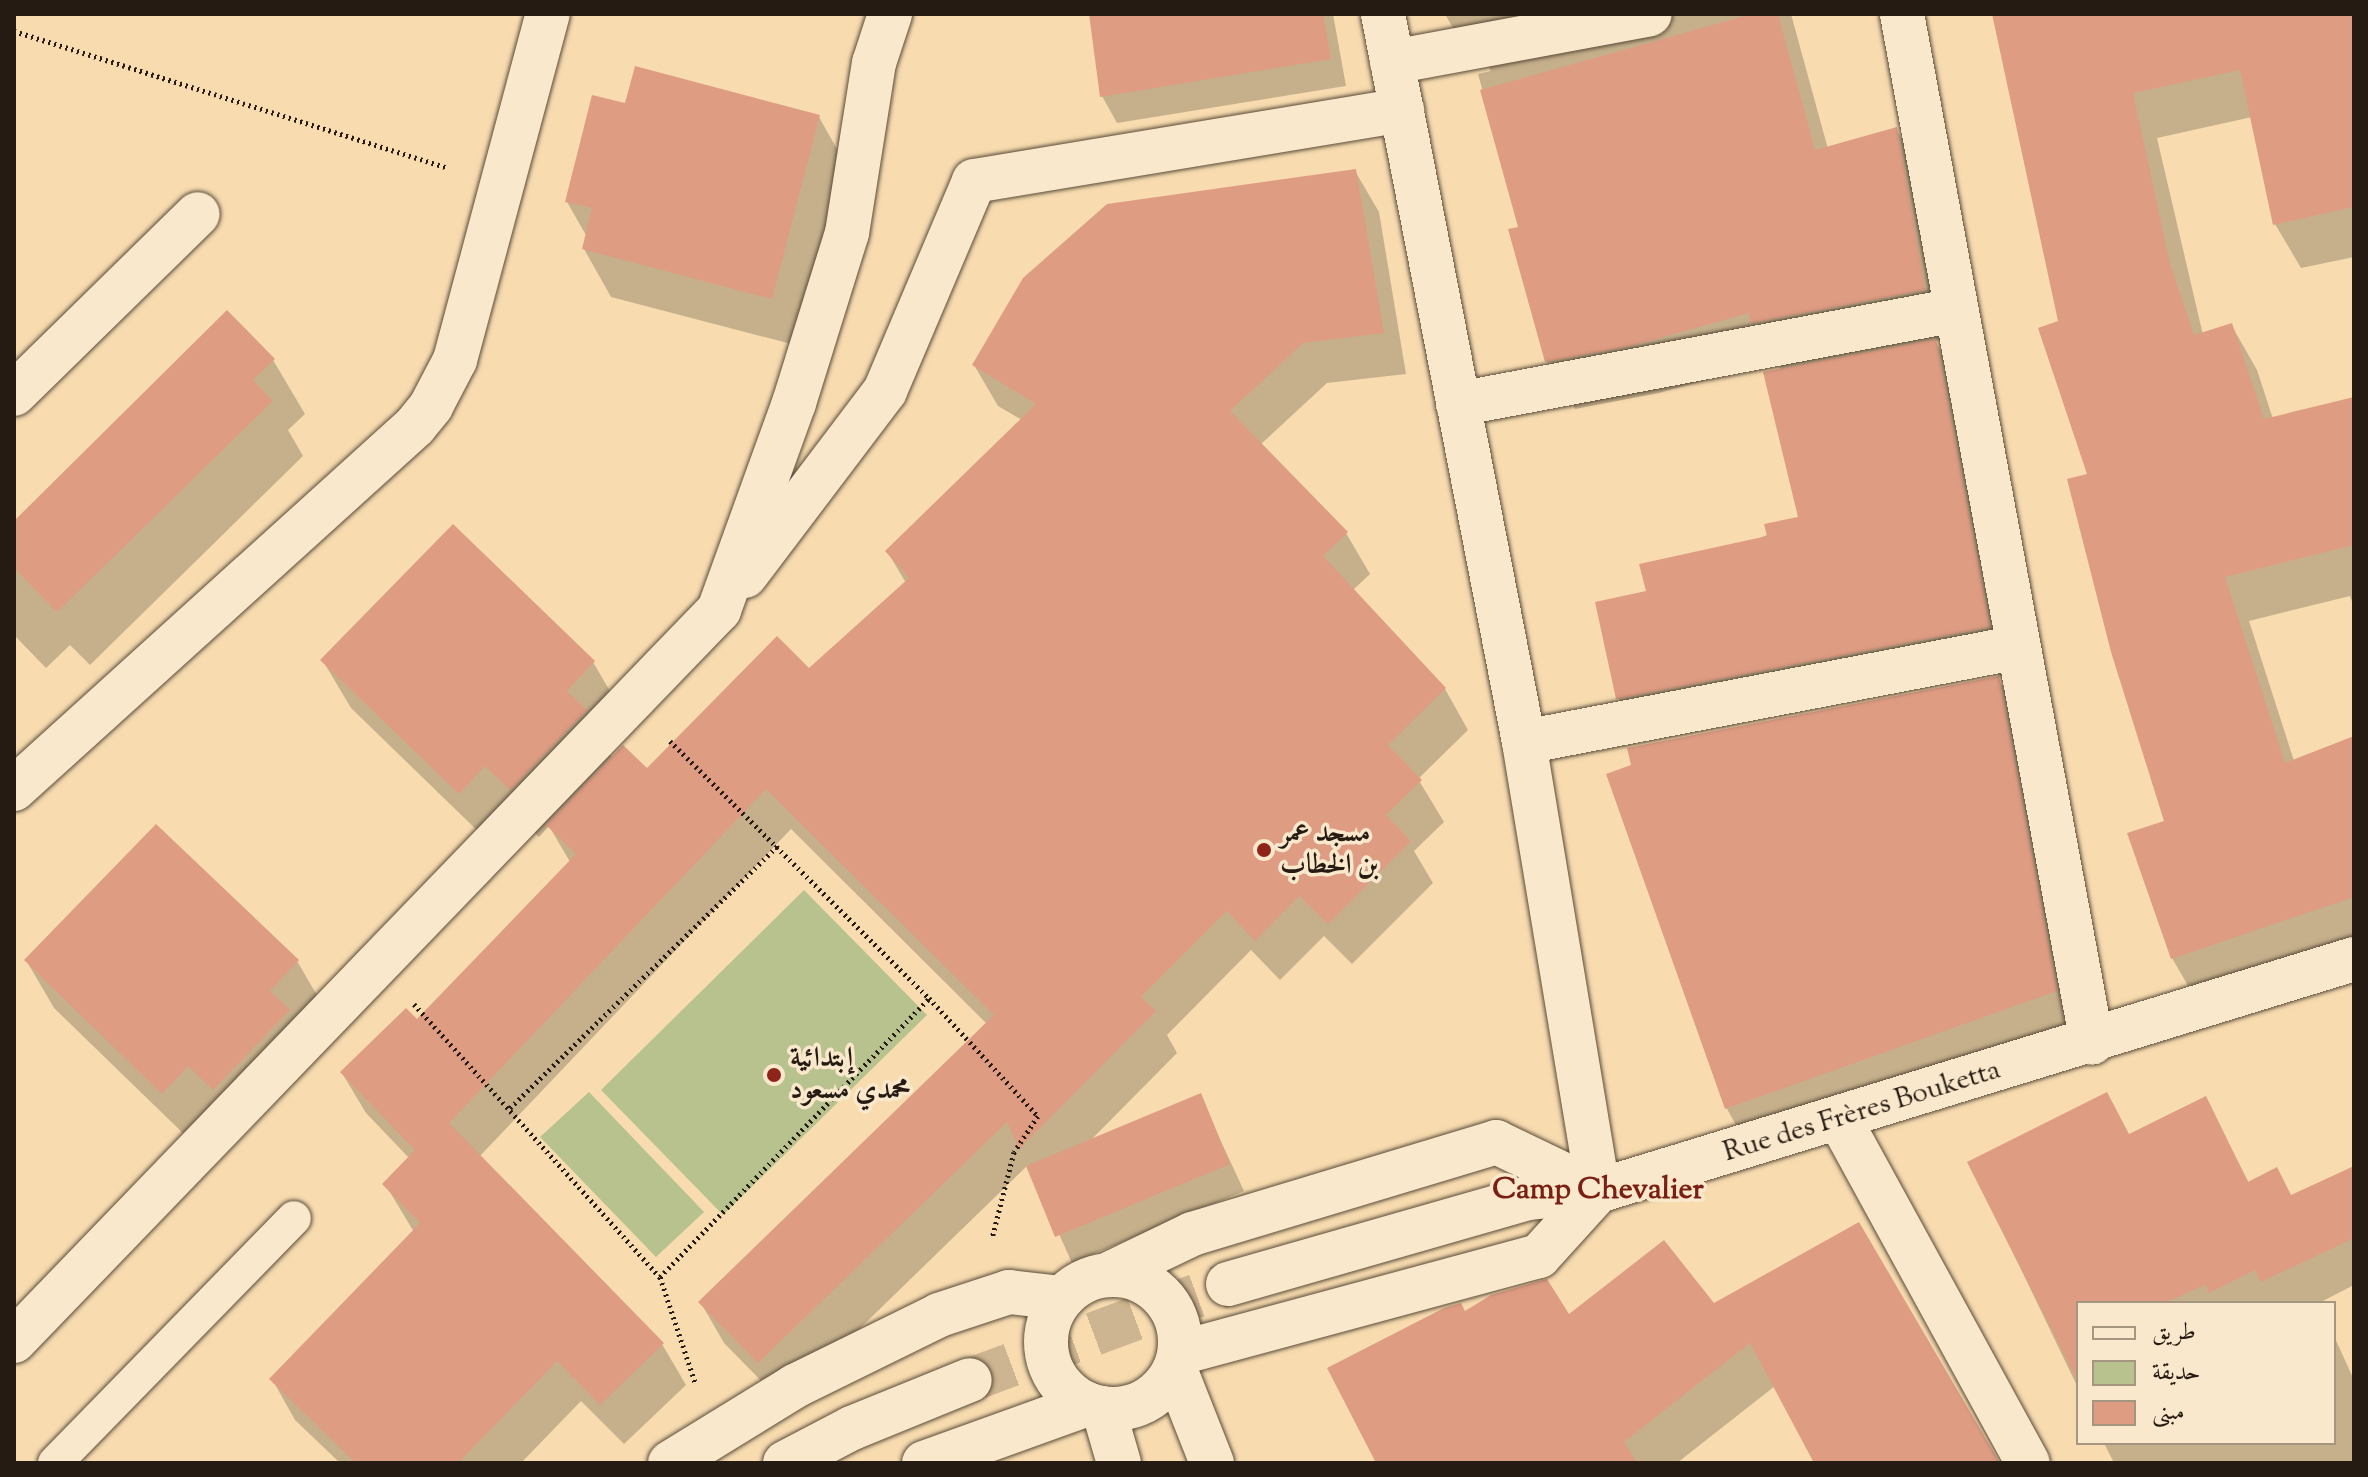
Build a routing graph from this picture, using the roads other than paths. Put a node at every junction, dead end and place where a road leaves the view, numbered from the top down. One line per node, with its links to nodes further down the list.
1 (548, 14): 15 (street)
2 (890, 14): 12 (street)
3 (1383, 14): 6 (street)
4 (1650, 14): 6 (street)
5 (1902, 14): 9 (street)
6 (1392, 62): 7 (street)
7 (1402, 110): 11 (street); 12 (street)
8 (198, 214): 10 (street)
9 (1956, 310): 11 (street); 13 (street)
10 (14, 394)
11 (1458, 404): 14 (street)
12 (719, 610): 24 (street)
13 (2019, 647): 14 (street); 17 (street)
14 (1524, 742): 19 (street)
15 (14, 789)
16 (2354, 959): 17 (street, Rue des Frères Bouketta)
17 (2092, 1043): 18 (street, Rue des Frères Bouketta)
18 (1839, 1118): 19 (street, Rue des Frères Bouketta); 34 (street)
19 (1598, 1191): 21 (street); 22 (street, Rue des Frères Bouketta); 25 (street)
20 (294, 1218): 28 (lane)
21 (1109, 1274): 23 (street); 25 (street)
22 (1228, 1284)
23 (1062, 1298): 27 (street); 29 (street)
24 (14, 1341)
25 (1177, 1361): 27 (street); 33 (street)
26 (970, 1380): 30 (street)
27 (1095, 1406): 31 (street); 32 (street)
28 (55, 1463)
29 (670, 1463)
30 (785, 1463)
31 (924, 1463)
32 (1119, 1463)
33 (1212, 1463)
34 (2028, 1463)

